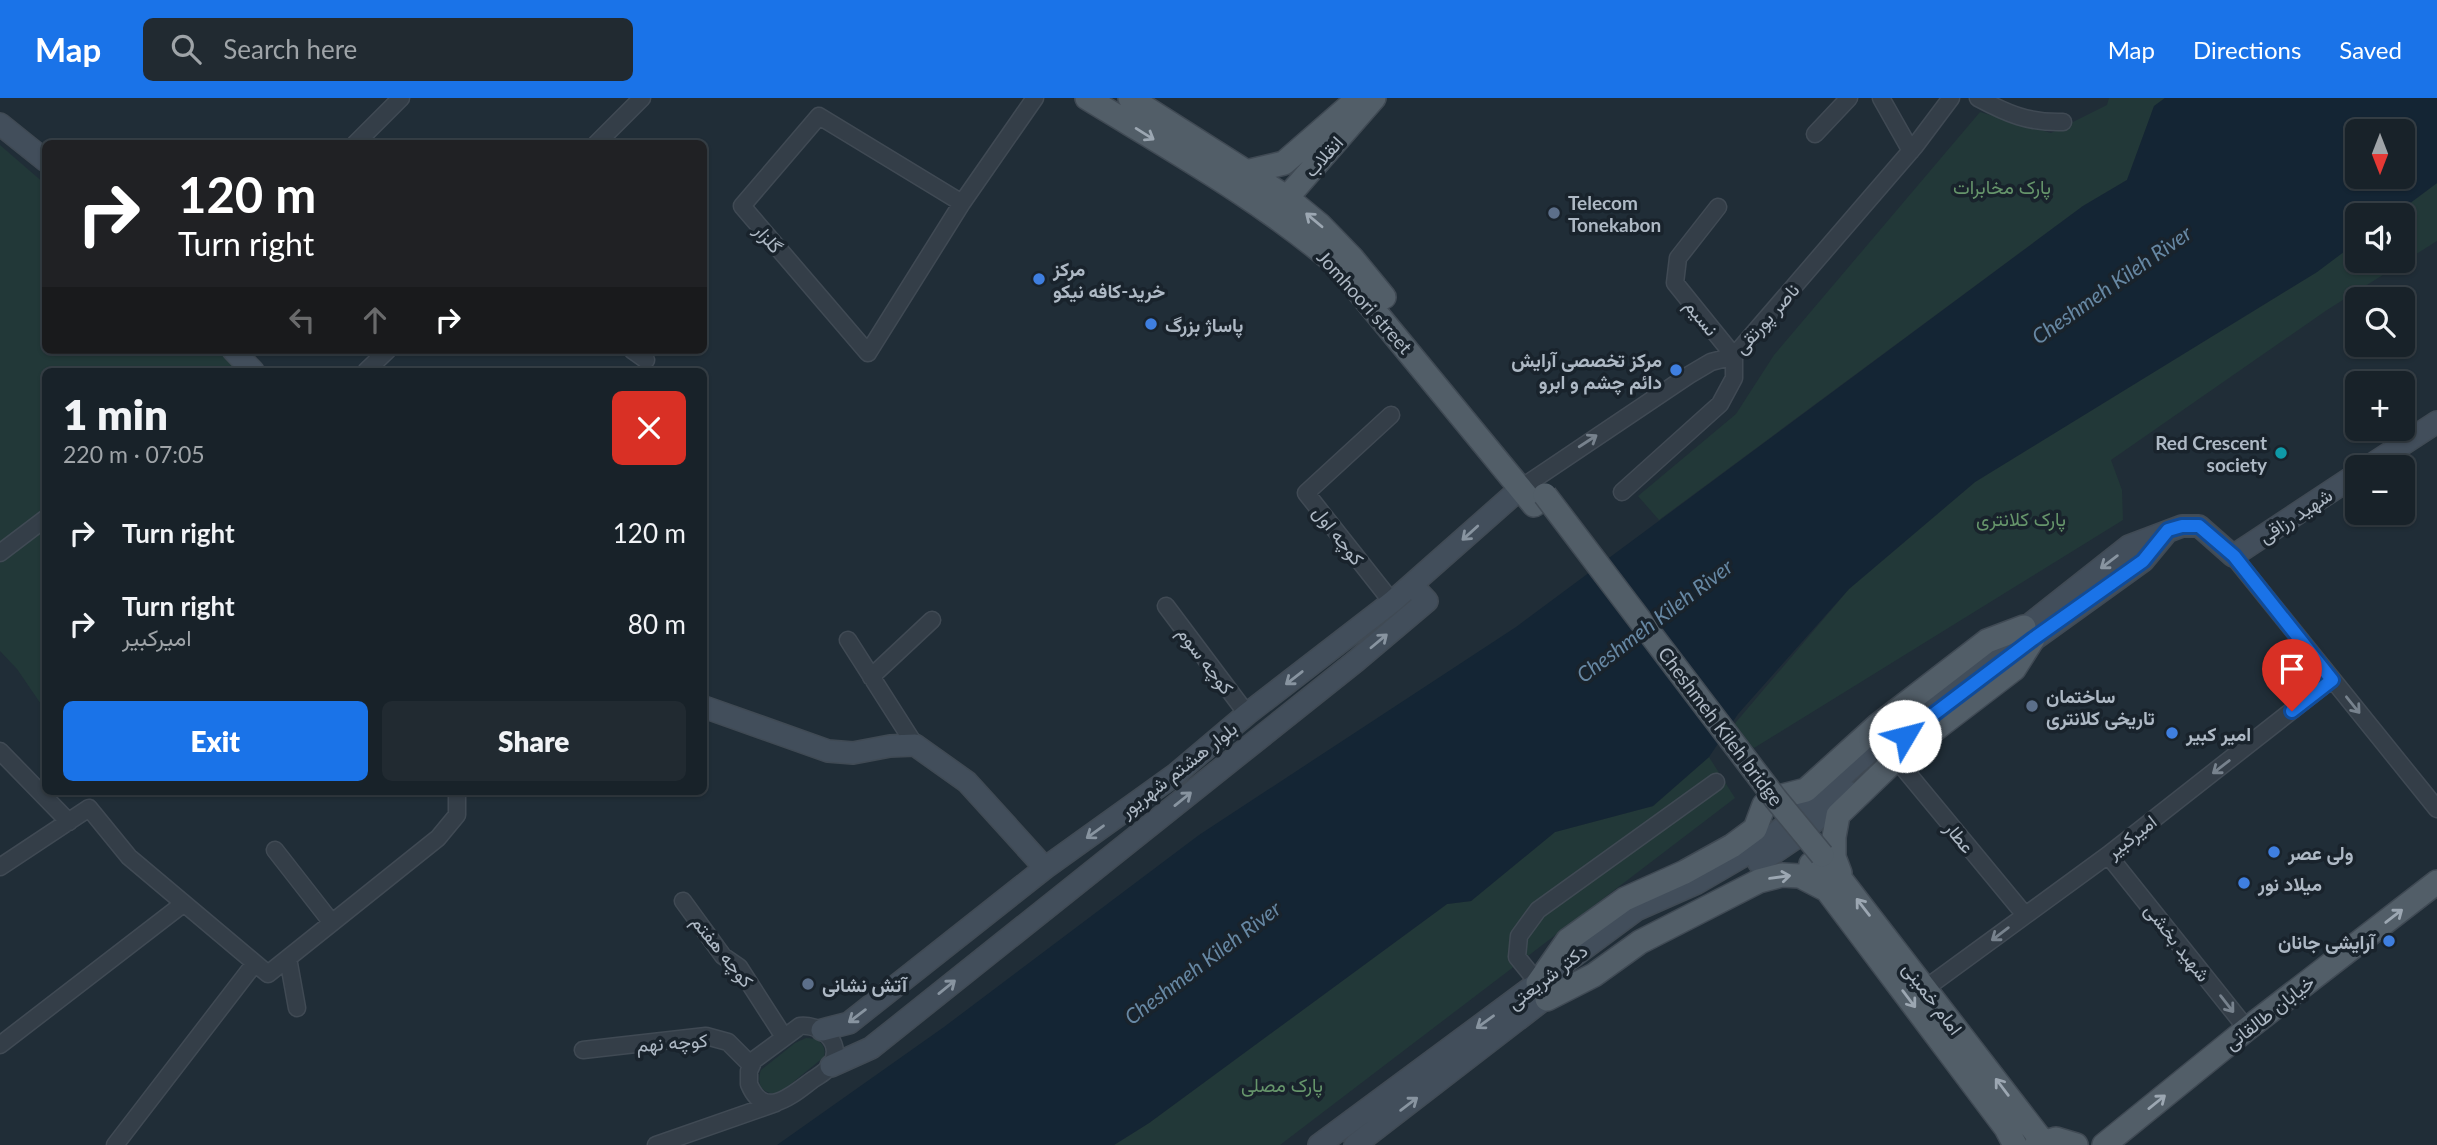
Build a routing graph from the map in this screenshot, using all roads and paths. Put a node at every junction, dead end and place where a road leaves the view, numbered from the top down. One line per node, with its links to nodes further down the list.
1 (401, 98): 15 (street)
2 (642, 98): 16 (street)
3 (1035, 98): 20 (street, گلزار)
4 (1087, 98): 21 (main road, Jomhoori street, one-way to 21)
5 (1129, 98): 19 (main road)
6 (1359, 98): 19 (main road, انقلاب)
7 (1374, 98): 21 (main road, انقلاب)
8 (1849, 98): 14 (street)
9 (1881, 98): 17 (street)
10 (1951, 98): 17 (street, ناصر پورتقی)
11 (1978, 98): 12 (street)
12 (2063, 122)
13 (0, 124): 18 (street)
14 (1815, 134)
15 (359, 140)
16 (600, 140)
17 (1910, 151): 24 (street, ناصر پورتقی)
18 (42, 158)
19 (1246, 172): 21 (main road)
20 (962, 203): 20 (street, گلزار)
21 (1280, 206): 30 (main road, Jomhoori street)
22 (1718, 207): 24 (street, نسیم)
23 (384, 354): 25 (street)
24 (1734, 356): 30 (street, ناصر پورتقی, one-way to 24); 31 (street)
25 (369, 368)
26 (1391, 415): 36 (street, کوچه اول)
27 (2437, 422): 28 (street)
28 (2386, 455)
29 (2345, 482): 34 (street, شهید رزاقی)
30 (1533, 492): 35 (street, بلوار هشتم شهریور, one-way to 35); 52 (main road, Cheshmeh Kileh bridge)
31 (1622, 492)
32 (42, 521): 33 (street)
33 (0, 553)
34 (2234, 556): 39 (street, دکتر شریعتی); 42 (street)
35 (1412, 585): 36 (street, بلوار هشتم شهریور); 77 (street, بلوار هشتم شهریور, one-way to 35)
36 (1392, 602): 44 (street, بلوار هشتم شهریور, one-way to 44)
37 (1166, 606): 44 (street, کوچه سوم)
38 (932, 620): 41 (street)
39 (2029, 633): 47 (main road); 52 (main road); 69 (street, دکتر شریعتی)
40 (848, 640): 41 (street)
41 (871, 677): 45 (street)
42 (2332, 680): 53 (street, one-way to 53); 56 (street, امیرکبیر, one-way to 56)
43 (707, 708): 45 (street)
44 (1247, 714): 59 (street, بلوار هشتم شهریور, one-way to 59)
45 (915, 745): 59 (street)
46 (0, 751): 49 (street)
47 (1896, 759): 61 (main road); 64 (street, عطار)
48 (1716, 782): 69 (street)
49 (42, 794)
50 (43, 795): 54 (street)
51 (457, 795): 65 (street)
52 (1769, 801): 57 (main road, Cheshmeh Kileh bridge); 69 (main road)
53 (2437, 809)
54 (69, 822): 58 (street); 63 (street)
55 (275, 850): 65 (street)
56 (2108, 855): 64 (street, امیرکبیر); 71 (street, شهید بخشی, one-way to 71)
57 (1817, 860): 61 (main road, امام خمینی)
58 (0, 867)
59 (1045, 869): 72 (street, بلوار هشتم شهریور, one-way to 72)
60 (2437, 882): 71 (main road, خیابان طالقانی, one-way to 60)
61 (1834, 885): 68 (main road, امام خمینی, one-way to 61); 69 (main road, one-way to 61); 85 (main road, امام خمینی, one-way to 85)
62 (683, 901): 73 (street, کوچه هفتم)
63 (183, 904): 67 (street); 74 (street)
64 (2025, 915): 68 (street, امیرکبیر, one-way to 68)
65 (332, 923): 66 (street)
66 (288, 958): 67 (street); 70 (street)
67 (255, 963): 81 (street)
68 (1926, 988): 80 (main road, امام خمینی, one-way to 68)
69 (1543, 991): 79 (street, دکتر شریعتی, one-way to 79); 84 (street, دکتر شریعتی, one-way to 69)
70 (297, 1008)
71 (2247, 1029): 87 (main road, خیابان طالقانی, one-way to 71)
72 (822, 1030): 73 (street); 77 (street)
73 (784, 1037): 76 (street)
74 (0, 1045)
75 (583, 1050): 76 (street, کوچه نهم)
76 (751, 1065): 78 (street)
77 (831, 1066): 78 (street)
78 (778, 1102): 82 (street)
79 (1342, 1138): 83 (street, دکتر شریعتی)
80 (2040, 1143): 86 (main road)
81 (115, 1145)
82 (656, 1145)
83 (1319, 1145)
84 (1354, 1145)
85 (2015, 1145)
86 (2076, 1145)
87 (2104, 1145)

